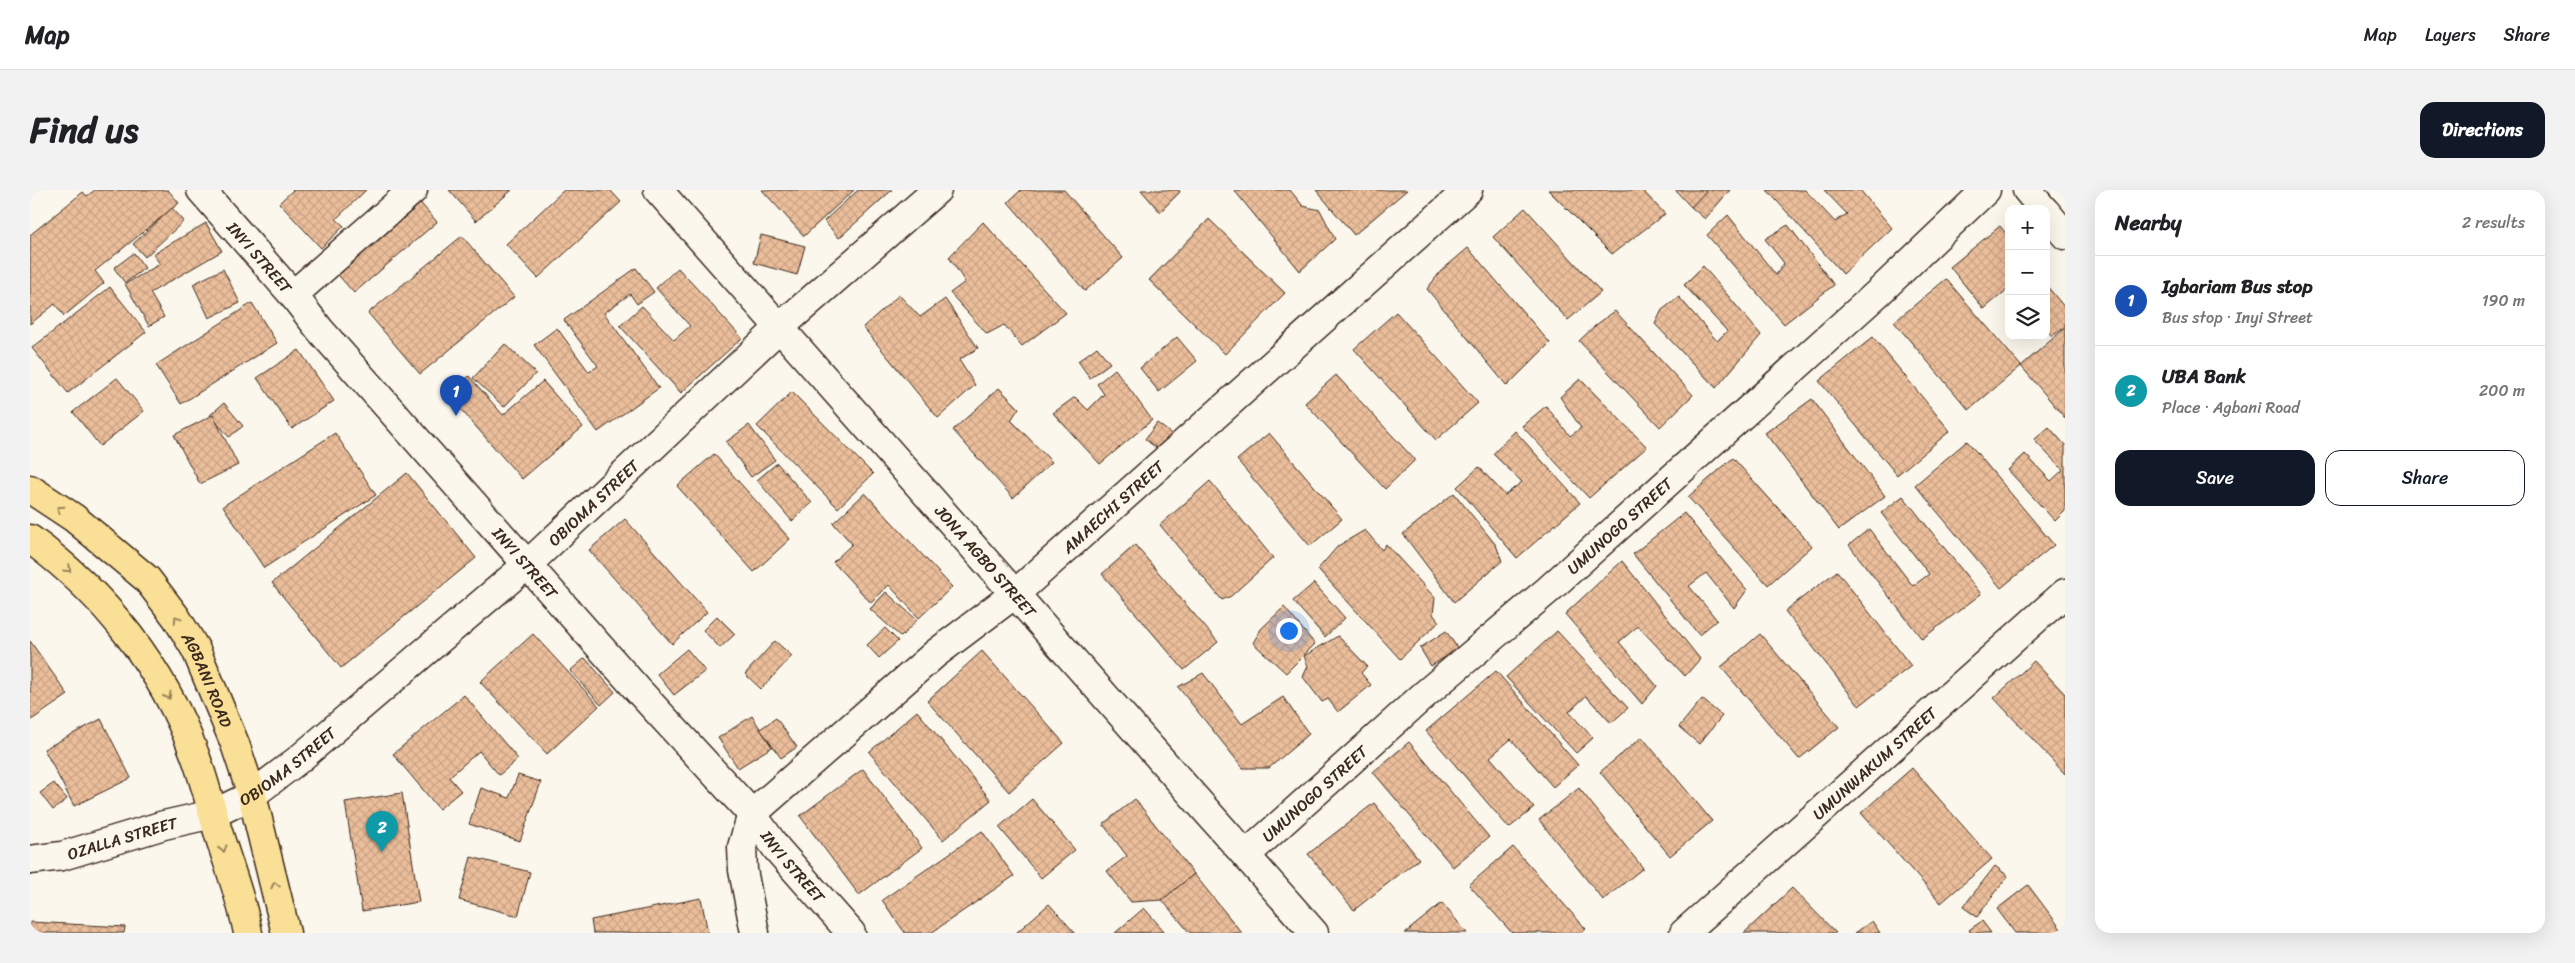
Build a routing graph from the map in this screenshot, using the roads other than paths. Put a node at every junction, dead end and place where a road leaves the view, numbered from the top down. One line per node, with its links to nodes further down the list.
1 (201, 190): 11 (street, INYI STREET)
2 (414, 190): 11 (street)
3 (658, 190): 12 (street, JONA AGBO STREET)
4 (937, 190): 12 (street, OBIOMA STREET)
5 (1468, 190): 16 (street, AMAECHI STREET)
6 (1986, 190): 21 (street, UMUNOGO STREET)
7 (2027, 190): 8 (street)
8 (2040, 205)
9 (2050, 217): 10 (street)
10 (2065, 235)
11 (294, 295): 15 (street, INYI STREET)
12 (779, 328): 15 (street, OBIOMA STREET); 16 (street, JONA AGBO STREET)
13 (30, 489): 18 (main road, AGBANI ROAD, one-way to 13)
14 (30, 539): 19 (main road, one-way to 19)
15 (528, 564): 18 (street, OBIOMA STREET); 20 (street, INYI STREET)
16 (1016, 593): 20 (street, AMAECHI STREET); 21 (street, JONA AGBO STREET)
17 (2065, 593): 28 (street, UMUNWAKUM STREET)
18 (252, 795): 19 (street, OBIOMA STREET); 24 (main road, AGBANI ROAD, one-way to 18)
19 (213, 814): 22 (street, OZALLA STREET); 23 (main road, one-way to 23)
20 (752, 814): 25 (street); 26 (street, INYI STREET)
21 (1246, 855): 27 (street, JONA AGBO STREET)
22 (30, 860)
23 (248, 933)
24 (286, 933)
25 (756, 933)
26 (851, 933)
27 (1314, 933)
28 (1684, 933)

